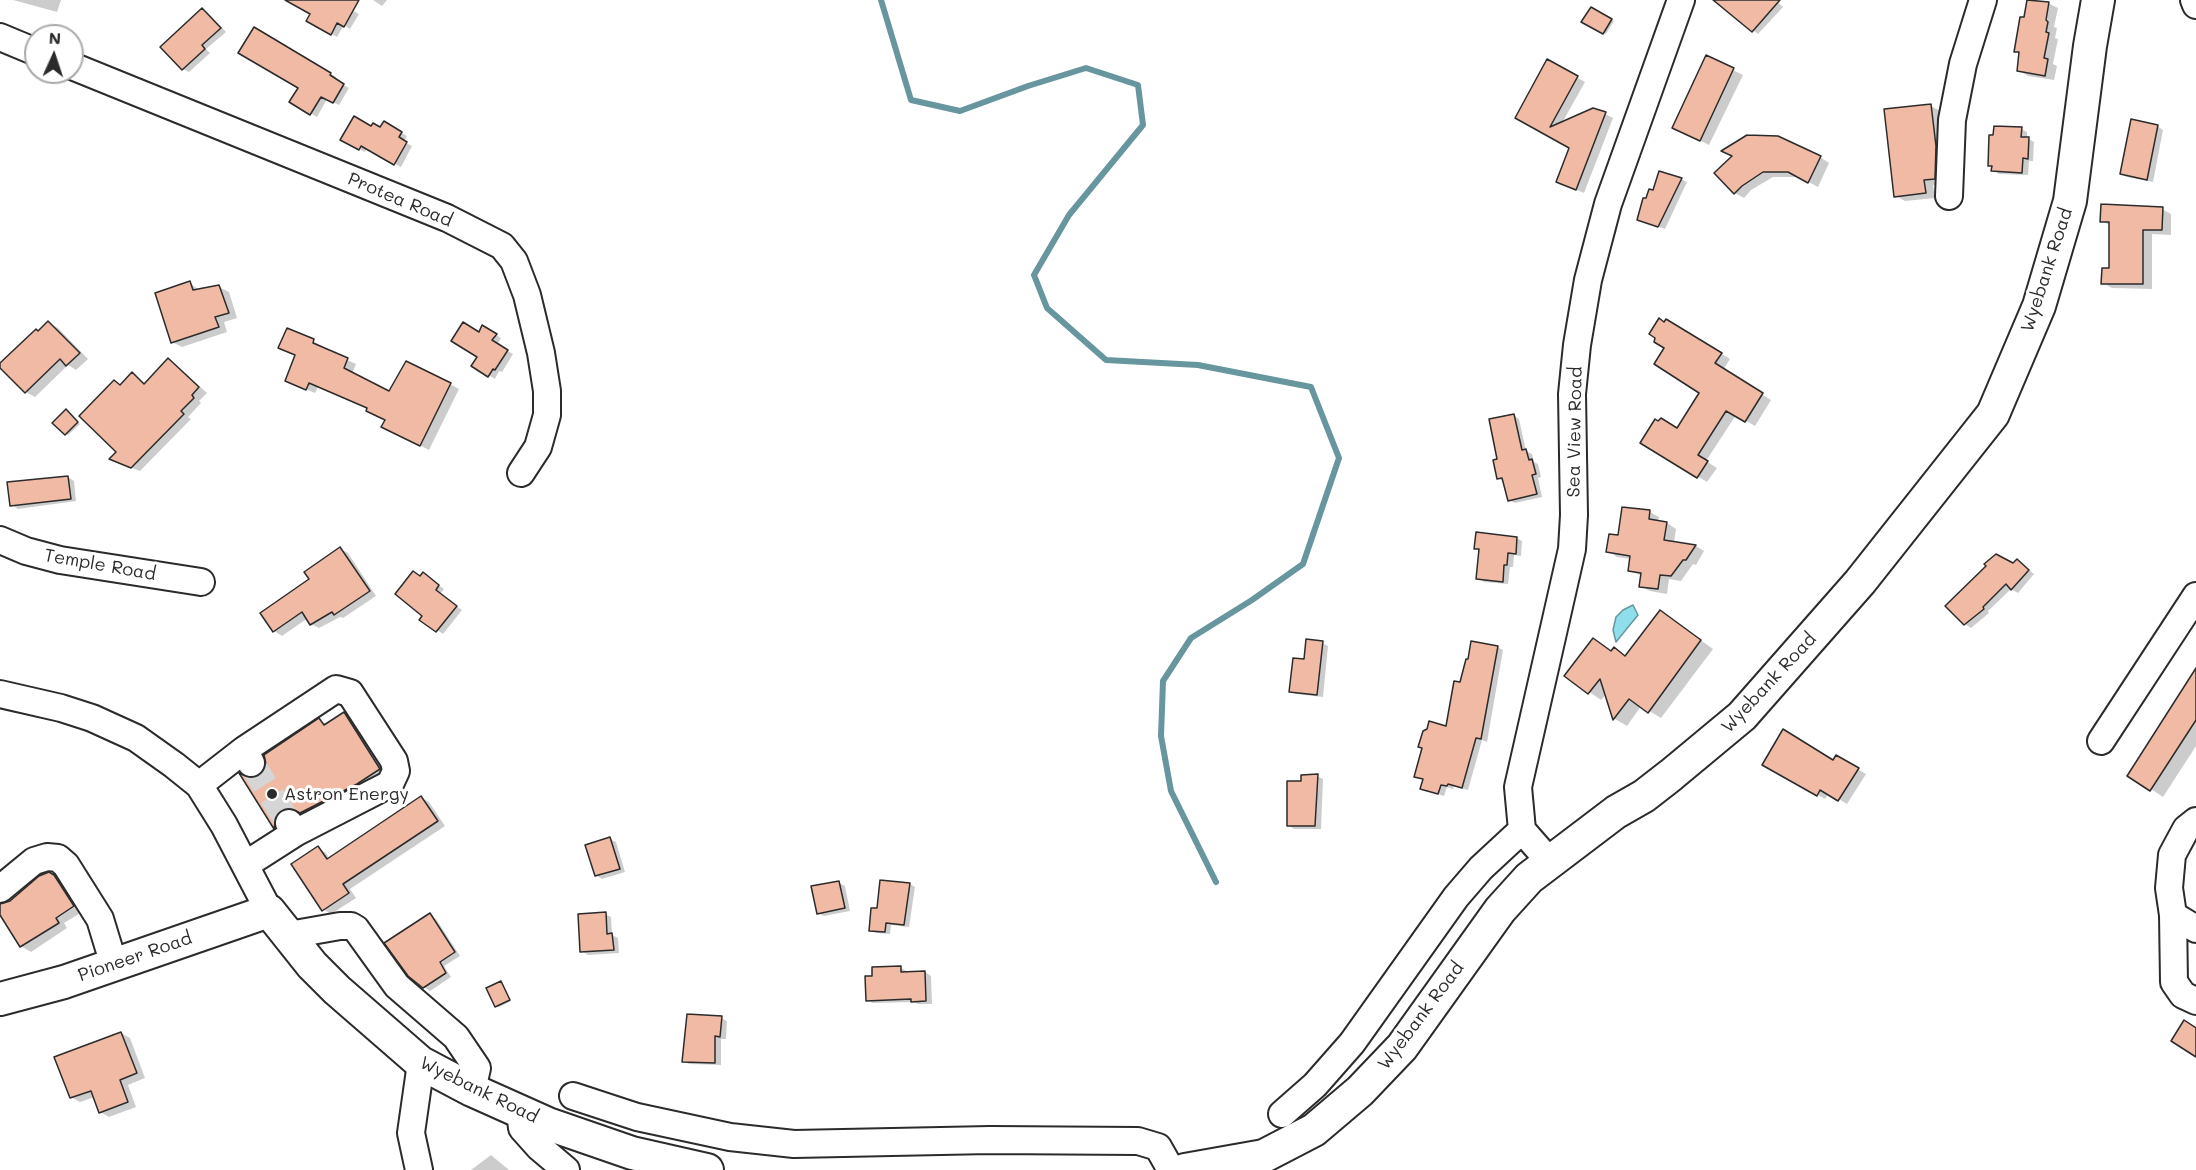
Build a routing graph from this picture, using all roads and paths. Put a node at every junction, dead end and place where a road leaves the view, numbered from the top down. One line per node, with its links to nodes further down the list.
1 (1681, 0): 18 (street, Sea View Road)
2 (1983, 0): 9 (street)
3 (2098, 0): 19 (main road, Wyebank Road)
4 (2194, 0): 5 (street)
5 (2196, 5)
6 (0, 37): 7 (street)
7 (24, 47)
8 (84, 71): 10 (street, Protea Road)
9 (1949, 196)
10 (521, 473)
11 (0, 540): 12 (street, Temple Road)
12 (201, 582)
13 (2196, 596): 15 (street)
14 (0, 694): 16 (street)
15 (2101, 741)
16 (199, 785): 20 (street); 20 (street)
17 (2196, 821): 23 (street)
18 (1522, 830): 19 (street); 33 (street)
19 (1550, 862): 34 (main road, Wyebank Road)
20 (245, 865): 22 (street)
21 (0, 889): 26 (street)
22 (269, 911): 25 (main road, Wyebank Road); 26 (main road, Pioneer Road)
23 (2173, 915): 24 (street); 28 (street)
24 (2196, 929)
25 (289, 935): 29 (main road, Wyebank Road); 30 (street)
26 (114, 965): 27 (main road, Pioneer Road)
27 (0, 999)
28 (2196, 1001)
29 (420, 1064): 30 (main road, Wyebank Road); 35 (street)
30 (472, 1090): 32 (main road, Wyebank Road)
31 (573, 1096): 38 (street)
32 (520, 1111): 36 (street); 37 (main road, Wyebank Road)
33 (1282, 1114)
34 (1263, 1163): 39 (main road, Wyebank Road)
35 (419, 1170)
36 (566, 1170)
37 (707, 1170)
38 (1172, 1170)
39 (1185, 1170)

